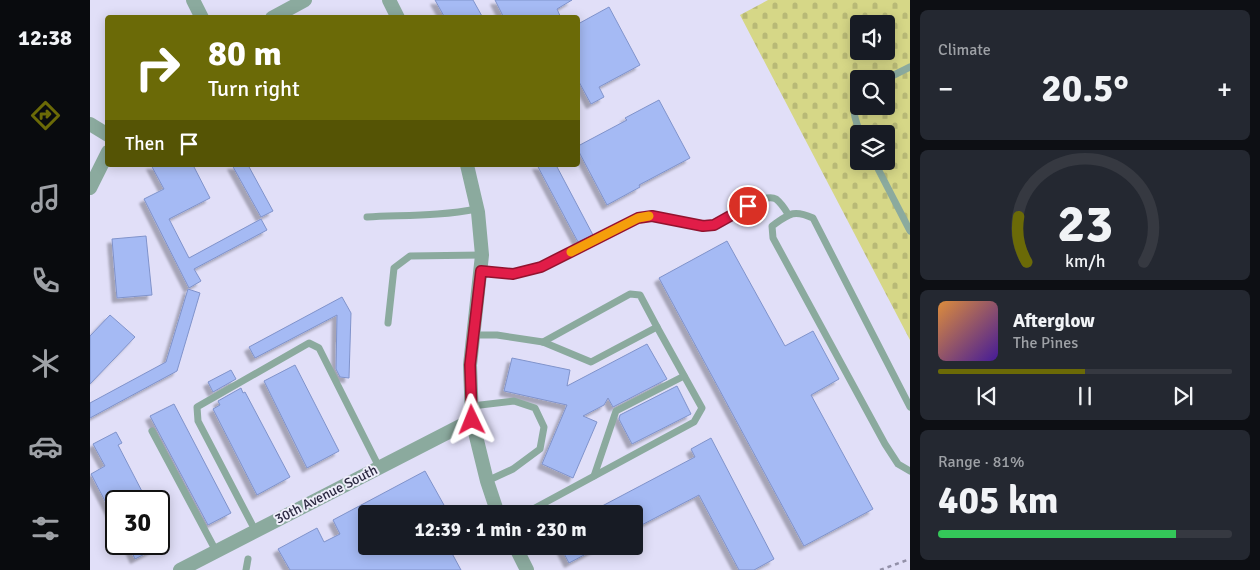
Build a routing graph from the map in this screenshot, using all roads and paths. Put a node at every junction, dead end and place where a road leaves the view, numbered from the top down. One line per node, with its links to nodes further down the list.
1 (193, 0): 4 (street)
2 (305, 0): 5 (street)
3 (389, 0): 6 (street)
4 (200, 15)
5 (276, 15)
6 (396, 15)
7 (910, 67): 8 (lane)
8 (895, 74)
9 (90, 124): 10 (street)
10 (105, 133)
11 (105, 158): 14 (street)
12 (467, 167): 15 (street)
13 (879, 170): 18 (lane)
14 (90, 188)
15 (477, 209): 17 (lane); 19 (street)
16 (788, 214): 20 (lane); 27 (lane); 31 (lane)
17 (367, 218)
18 (910, 231)
19 (482, 254): 20 (street); 21 (lane)
20 (481, 271): 23 (street)
21 (388, 323)
22 (657, 327): 24 (lane); 24 (lane); 25 (lane)
23 (474, 335): 24 (lane); 26 (street)
24 (542, 342)
25 (684, 376): 32 (lane); 32 (lane)
26 (472, 406): 28 (street); 33 (lane)
27 (910, 407)
28 (472, 420): 30 (street, 30th Avenue South); 33 (street)
29 (152, 431): 37 (lane)
30 (379, 467): 36 (street, 30th Avenue South); 36 (lane)
31 (910, 471)
32 (594, 476): 35 (lane)
33 (487, 481): 34 (street)
34 (495, 505)
35 (541, 505)
36 (255, 530): 37 (street, 30th Avenue South)
37 (216, 551): 41 (street, 30th Avenue South)
38 (520, 555): 43 (street)
39 (248, 559): 42 (lane)
40 (910, 559): 44 (path)
41 (180, 570)
42 (246, 570)
43 (527, 570)
44 (880, 570)

